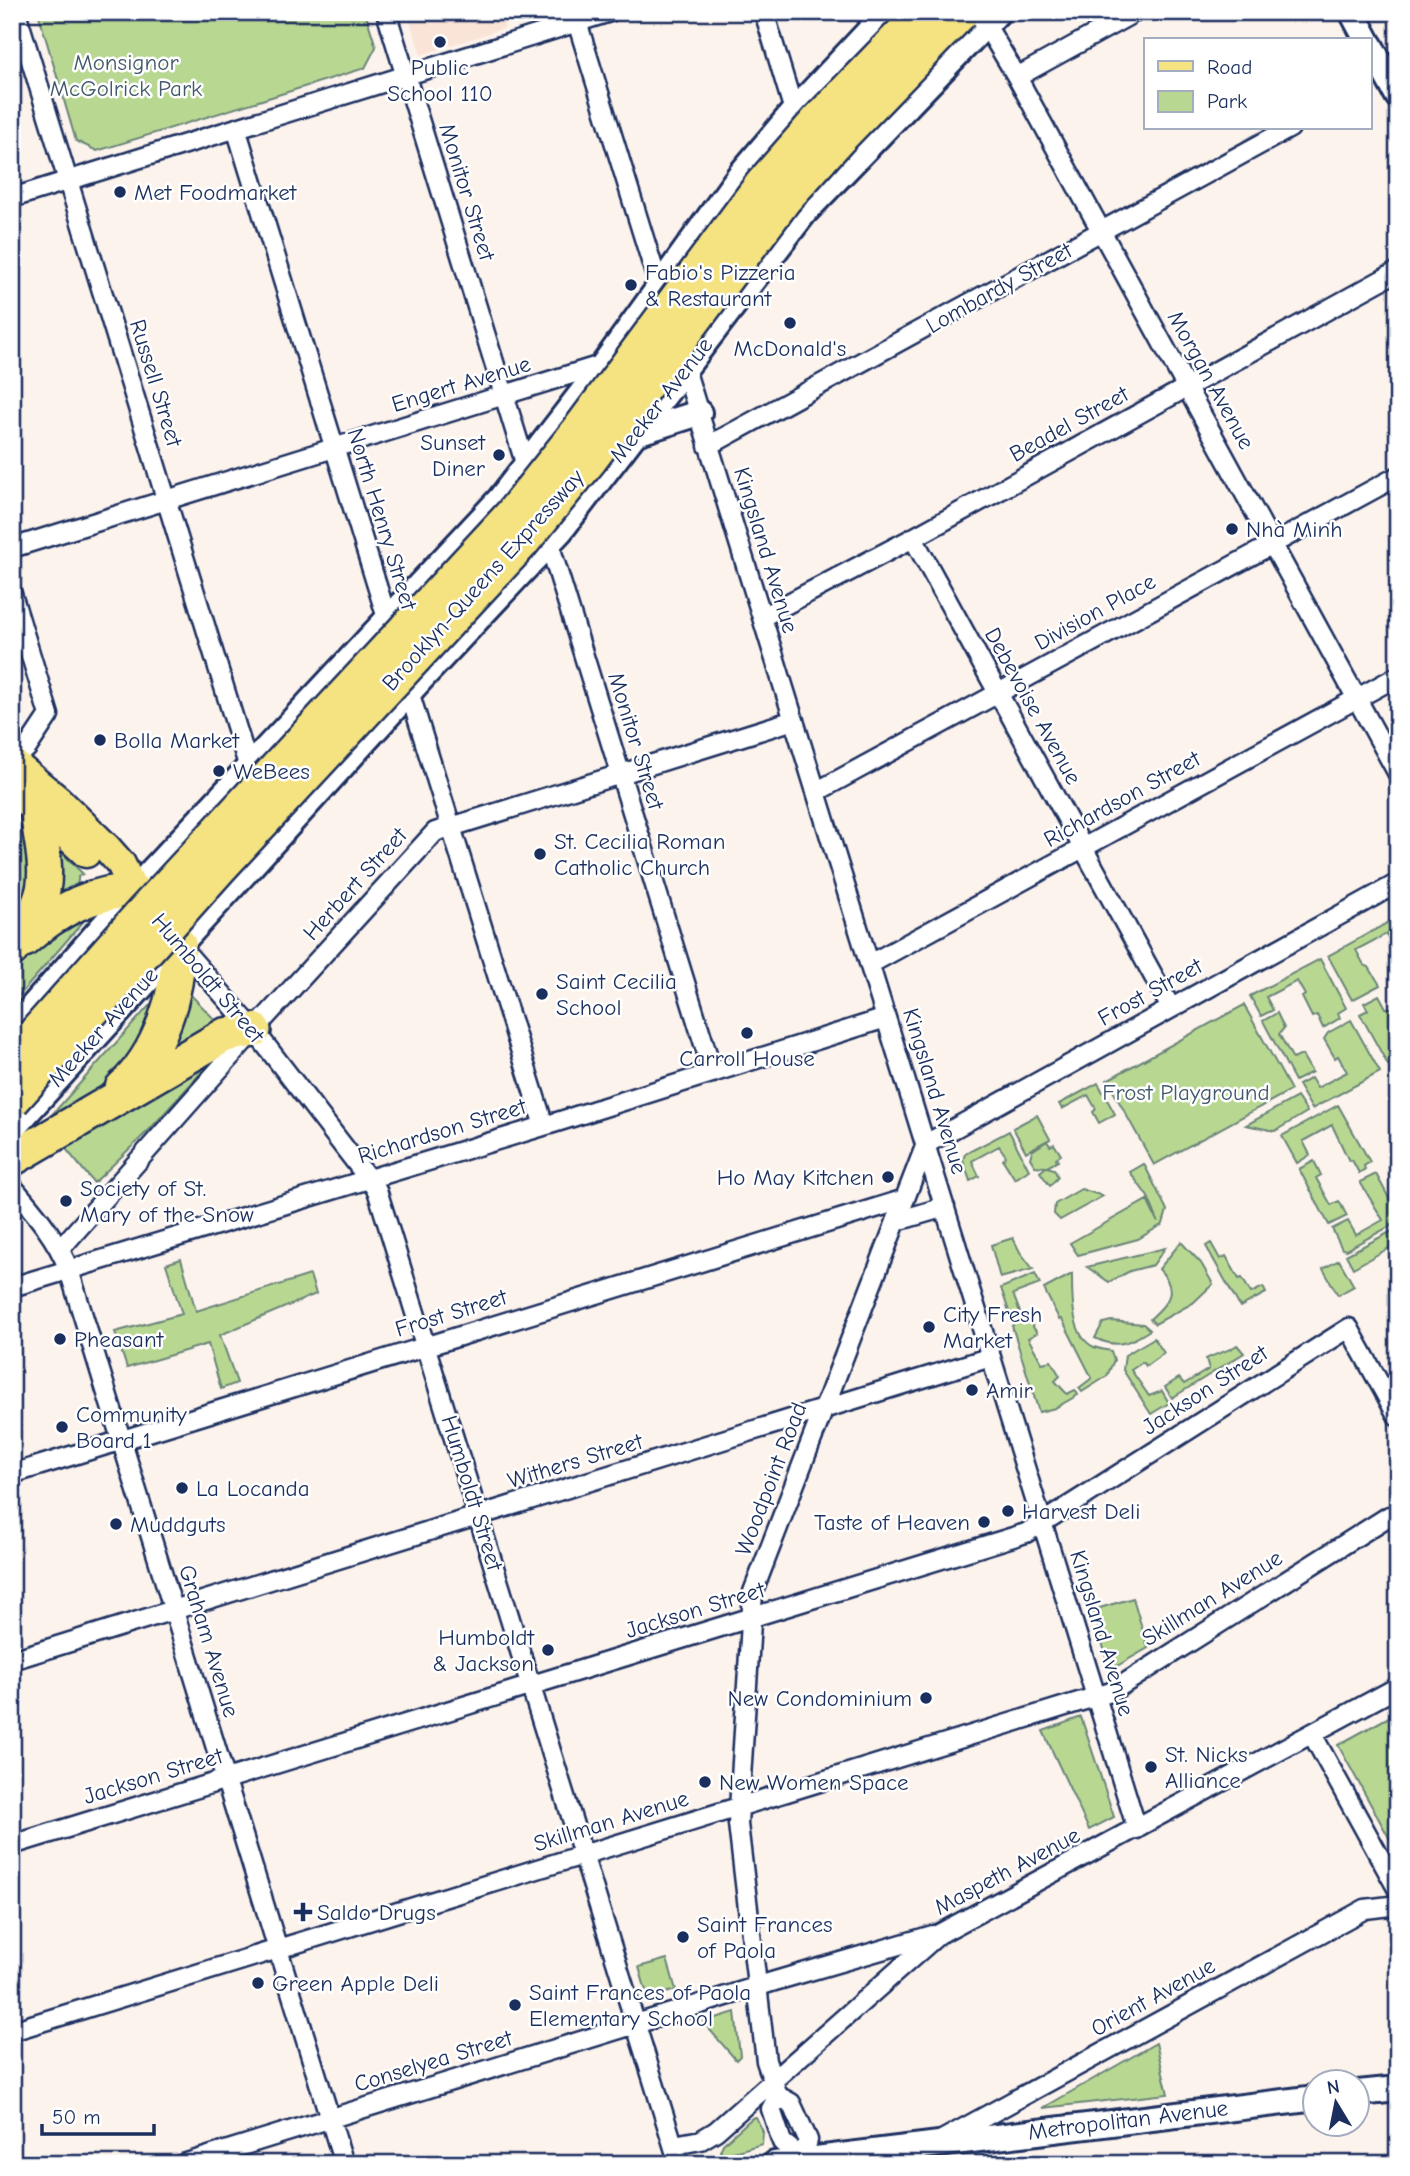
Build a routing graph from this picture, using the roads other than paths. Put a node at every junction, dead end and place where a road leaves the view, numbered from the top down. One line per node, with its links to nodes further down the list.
1 (16, 12): 19 (street, Russell Street)
2 (386, 12): 13 (street, Monitor Street)
3 (611, 12): 10 (street)
4 (764, 12): 16 (street)
5 (887, 12): 16 (main road)
6 (922, 12): 65 (highway, Brooklyn-Queens Expressway, bridge)
7 (1135, 12): 14 (street)
8 (1352, 12): 11 (main road)
9 (981, 15): 14 (street, Morgan Avenue); 25 (main road, Meeker Avenue); 67 (highway, Brooklyn-Queens Expressway, bridge)
10 (576, 17): 13 (street); 23 (street, Kingsland Avenue)
11 (1366, 38)
12 (1372, 49): 15 (main road)
13 (406, 75): 17 (street); 27 (street, Monitor Street)
14 (1017, 77): 21 (street, Morgan Avenue)
15 (1388, 81)
16 (794, 111): 23 (main road)
17 (236, 128): 19 (street); 31 (street, North Henry Street)
18 (1286, 130): 21 (street, Lombardy Street)
19 (68, 180): 20 (street); 34 (street, Russell Street)
20 (12, 198)
21 (1102, 232): 26 (street, Morgan Avenue); 30 (street, Lombardy Street)
22 (1398, 271): 26 (street, Beadel Street)
23 (660, 285): 24 (main road); 25 (street, Kingsland Avenue)
24 (604, 364): 27 (street, Engert Avenue); 32 (main road)
25 (686, 368): 28 (street, Kingsland Avenue); 29 (main road, Meeker Avenue)
26 (1187, 387): 35 (street, Beadel Street); 37 (street, Morgan Avenue)
27 (505, 397): 31 (street, Engert Avenue); 32 (street, Monitor Street)
28 (699, 413): 29 (main road); 30 (street, Kingsland Avenue)
29 (633, 435): 36 (main road, Meeker Avenue)
30 (708, 446): 40 (street, Kingsland Avenue)
31 (335, 448): 34 (street, Engert Avenue); 41 (street, North Henry Street)
32 (526, 466): 41 (main road)
33 (1398, 477): 37 (street, Division Place)
34 (167, 500): 38 (street, Engert Avenue); 48 (street, Russell Street)
35 (913, 538): 40 (street, Beadel Street); 44 (street, Debevoise Avenue)
36 (549, 543): 43 (main road, Meeker Avenue); 49 (street, Monitor Street)
37 (1271, 543): 44 (street, Division Place); 45 (street, Morgan Avenue)
38 (12, 548)
39 (12, 594): 47 (street)
40 (762, 617): 46 (street, Kingsland Avenue)
41 (387, 619): 43 (street, North Henry Street); 48 (main road)
42 (1398, 676): 45 (street, Richardson Street)
43 (409, 692): 54 (street, North Henry Street); 58 (main road, Meeker Avenue)
44 (999, 693): 52 (street, Division Place); 55 (street, Debevoise Avenue)
45 (1358, 698): 50 (street, Morgan Avenue); 55 (street, Richardson Street)
46 (794, 720): 49 (street, Herbert Street); 52 (street, Kingsland Avenue)
47 (12, 762): 57 (main road)
48 (248, 768): 57 (main road)
49 (621, 774): 54 (street, Herbert Street); 66 (street, Monitor Street)
50 (1398, 774)
51 (12, 791): 53 (main road)
52 (816, 792): 60 (street, Kingsland Avenue)
53 (37, 812): 57 (main road); 59 (highway)
54 (452, 826): 64 (street, Herbert Street); 69 (street, North Henry Street)
55 (1083, 848): 60 (street, Richardson Street); 61 (street, Debevoise Avenue)
56 (1398, 883): 61 (street, Frost Street)
57 (134, 891): 58 (main road, Humboldt Street); 59 (highway); 63 (main road)
58 (179, 944): 64 (street, Humboldt Street); 68 (highway); 70 (main road, Meeker Avenue)
59 (12, 950)
60 (870, 964): 62 (street, Kingsland Avenue)
61 (1171, 1009): 71 (street, Frost Street)
62 (886, 1018): 66 (street, Richardson Street); 71 (street, Kingsland Avenue)
63 (12, 1030)
64 (254, 1030): 68 (highway); 73 (street, Humboldt Street); 78 (street, Herbert Street)
65 (12, 1059)
66 (713, 1073): 69 (street, Richardson Street)
67 (12, 1101)
68 (95, 1111): 72 (highway)
69 (544, 1126): 73 (street, Richardson Street)
70 (12, 1129)
71 (926, 1144): 75 (street, Woodpoint Road); 76 (street, Kingsland Avenue)
72 (12, 1159)
73 (369, 1179): 79 (street, Richardson Street); 81 (street, Humboldt Street)
74 (12, 1186): 78 (street, Graham Avenue)
75 (905, 1199): 77 (street, Woodpoint Road); 81 (street, Frost Street)
76 (945, 1207): 77 (street); 82 (street, Kingsland Avenue)
77 (897, 1221): 83 (street, Woodpoint Road)
78 (61, 1248): 79 (street, Graham Avenue)
79 (69, 1270): 80 (street, Richardson Street); 85 (street, Graham Avenue)
80 (12, 1287)
81 (427, 1347): 85 (street, Frost Street); 87 (street, Humboldt Street)
82 (992, 1357): 83 (street, Withers Street); 89 (street, Kingsland Avenue)
83 (824, 1410): 87 (street, Withers Street); 91 (street, Woodpoint Road)
84 (1398, 1417): 89 (street, Jackson Street)
85 (122, 1441): 86 (street, Frost Street); 90 (street, Graham Avenue)
86 (12, 1474)
87 (479, 1516): 90 (street, Withers Street); 93 (street, Humboldt Street)
88 (1388, 1516): 95 (street, Skillman Avenue)
89 (1043, 1523): 91 (street, Jackson Street); 95 (street, Kingsland Avenue)
90 (174, 1610): 92 (street, Withers Street); 97 (street, Graham Avenue)
91 (751, 1618): 93 (street, Jackson Street); 98 (street, Woodpoint Road)
92 (12, 1660)
93 (531, 1686): 97 (street, Jackson Street); 101 (street, Humboldt Street)
94 (1398, 1687): 96 (street, Maspeth Avenue)
95 (1096, 1696): 98 (street, Skillman Avenue); 99 (street, Kingsland Avenue)
96 (1311, 1734): 99 (street, Maspeth Avenue); 102 (street)
97 (226, 1779): 100 (street, Jackson Street); 105 (street, Graham Avenue)
98 (739, 1807): 101 (street, Skillman Avenue); 106 (street, Woodpoint Road)
99 (1138, 1829): 104 (street, Maspeth Avenue)
100 (12, 1845)
101 (584, 1855): 105 (street, Skillman Avenue); 107 (street, Humboldt Street)
102 (1398, 1890)
103 (1398, 1905): 114 (street, Orient Avenue)
104 (939, 1934): 106 (street, Conselyea Street); 109 (street, Maspeth Avenue)
105 (278, 1949): 108 (street, Skillman Avenue); 113 (street, Graham Avenue)
106 (756, 1987): 107 (street, Conselyea Street); 109 (street, Woodpoint Road)
107 (636, 2024): 113 (street, Conselyea Street); 115 (street, Humboldt Street)
108 (12, 2031)
109 (775, 2088): 115 (street, Maspeth Avenue); 116 (street, Woodpoint Road)
110 (1398, 2089): 111 (main road)
111 (1372, 2092)
112 (1302, 2100): 114 (main road, Metropolitan Avenue)
113 (331, 2118): 117 (street, Conselyea Street); 118 (street, Graham Avenue)
114 (936, 2143): 116 (main road, Metropolitan Avenue)
115 (674, 2145): 119 (street, Humboldt Street)
116 (804, 2161): 120 (main road, Metropolitan Avenue)
117 (183, 2164)
118 (344, 2164)
119 (679, 2164)
120 (775, 2164)

